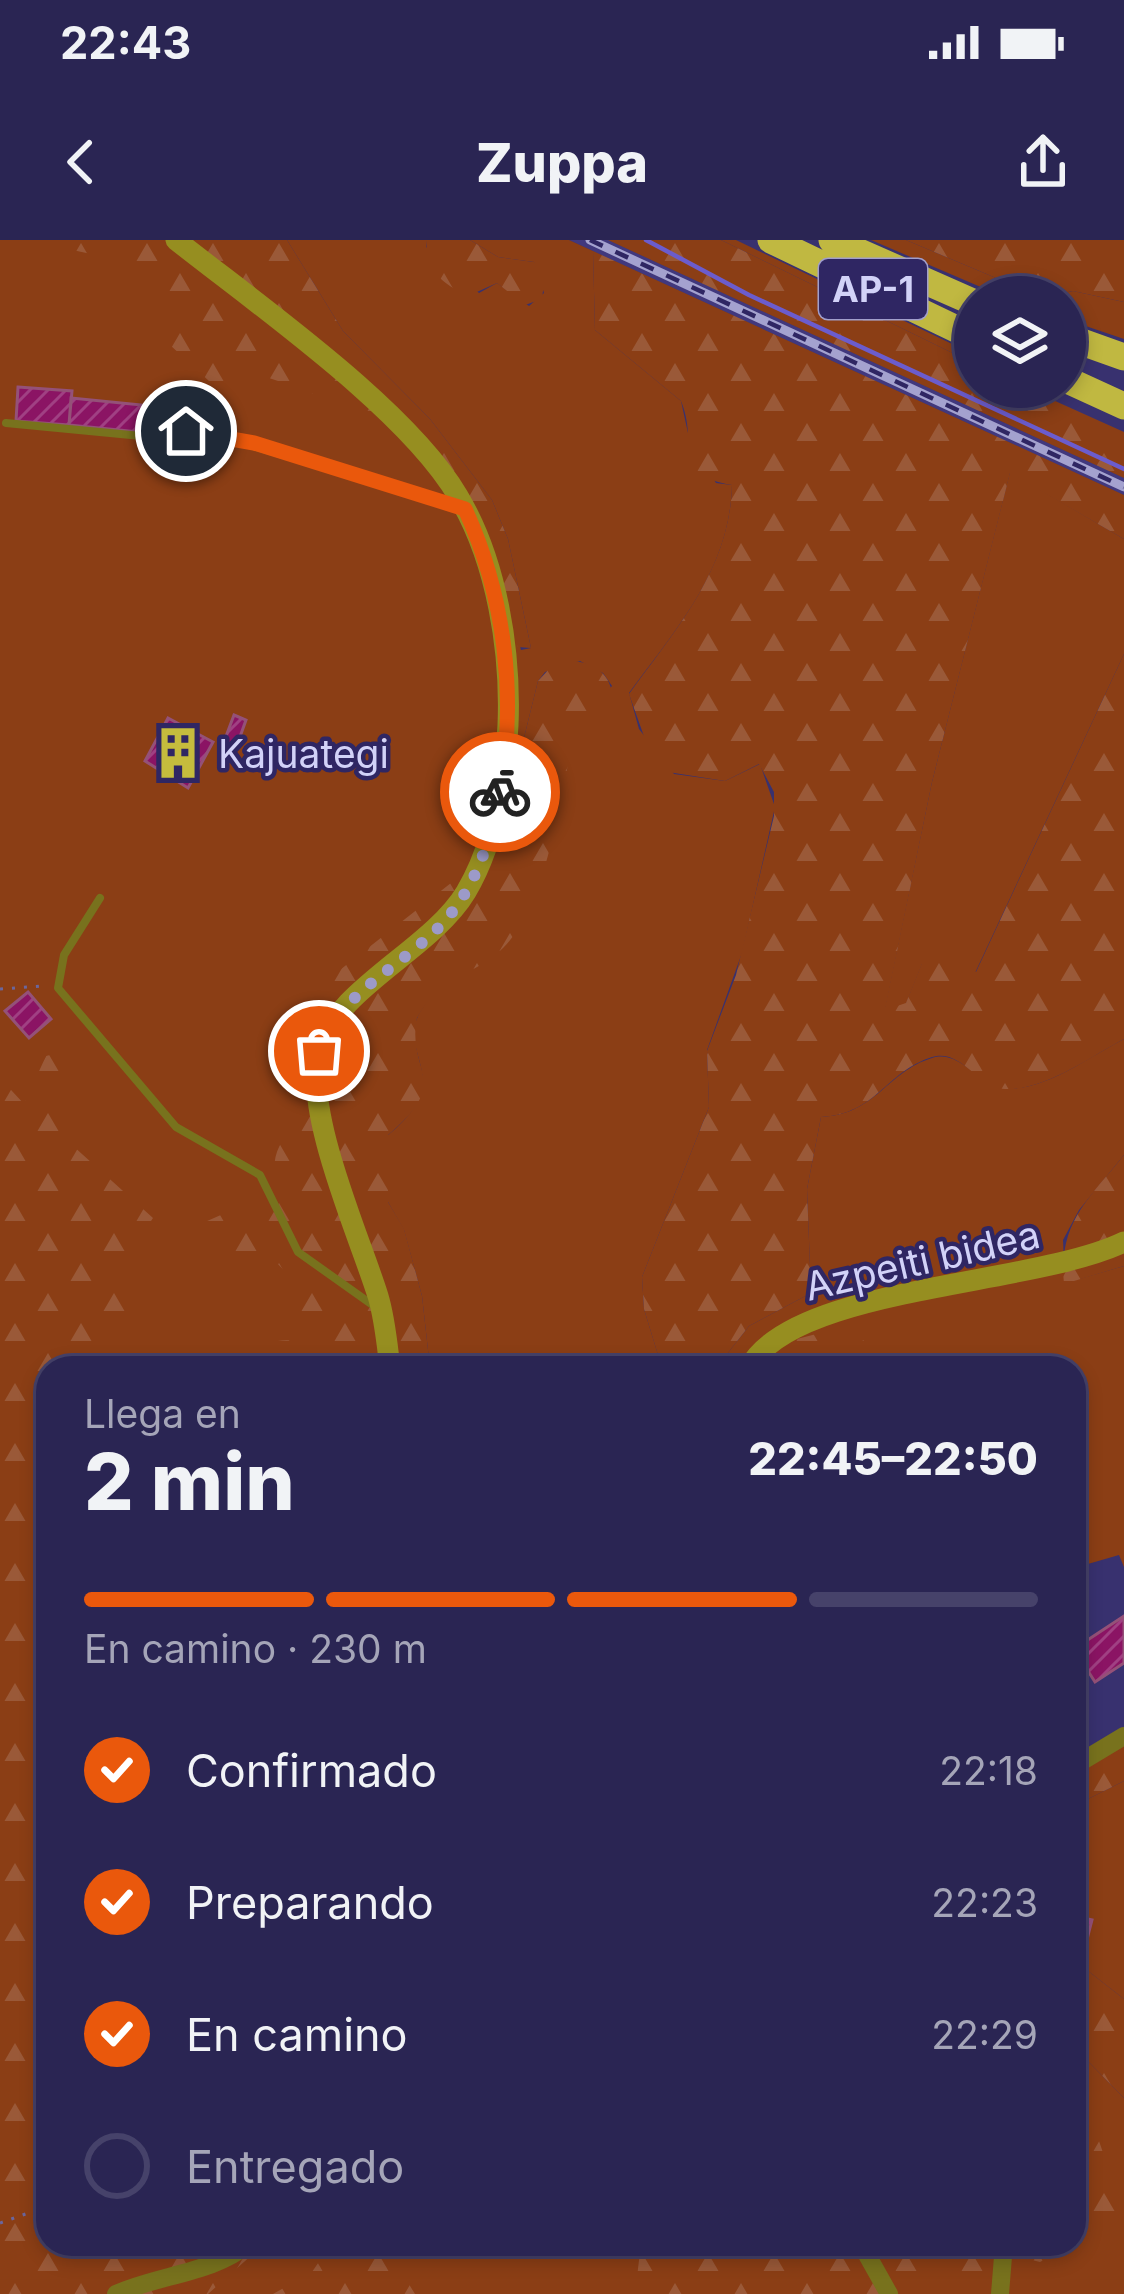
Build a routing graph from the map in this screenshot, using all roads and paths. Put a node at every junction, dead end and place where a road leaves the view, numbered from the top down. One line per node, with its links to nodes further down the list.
1 (176, 240): 11 (main road)
2 (771, 240): 5 (highway, AP-1)
3 (832, 240): 4 (highway, AP-1)
4 (954, 293)
5 (954, 328)
6 (1086, 343): 7 (highway)
7 (1124, 357)
8 (1086, 389): 9 (highway)
9 (1124, 406)
10 (6, 423): 11 (lane)
11 (465, 509): 16 (main road)
12 (100, 898): 13 (lane)
13 (56, 985): 14 (path); 16 (lane)
14 (0, 989)
15 (1124, 1242): 18 (main road, Azpeiti bidea)
16 (382, 1312): 17 (main road)
17 (388, 1356)
18 (759, 1356)
19 (1124, 1736): 20 (street)
20 (1086, 1759)
21 (36, 2210): 22 (path)
22 (0, 2223)
23 (229, 2256): 26 (street)
24 (868, 2256): 27 (street)
25 (1003, 2256): 28 (street)
26 (116, 2294)
27 (890, 2294)
28 (1000, 2294)

